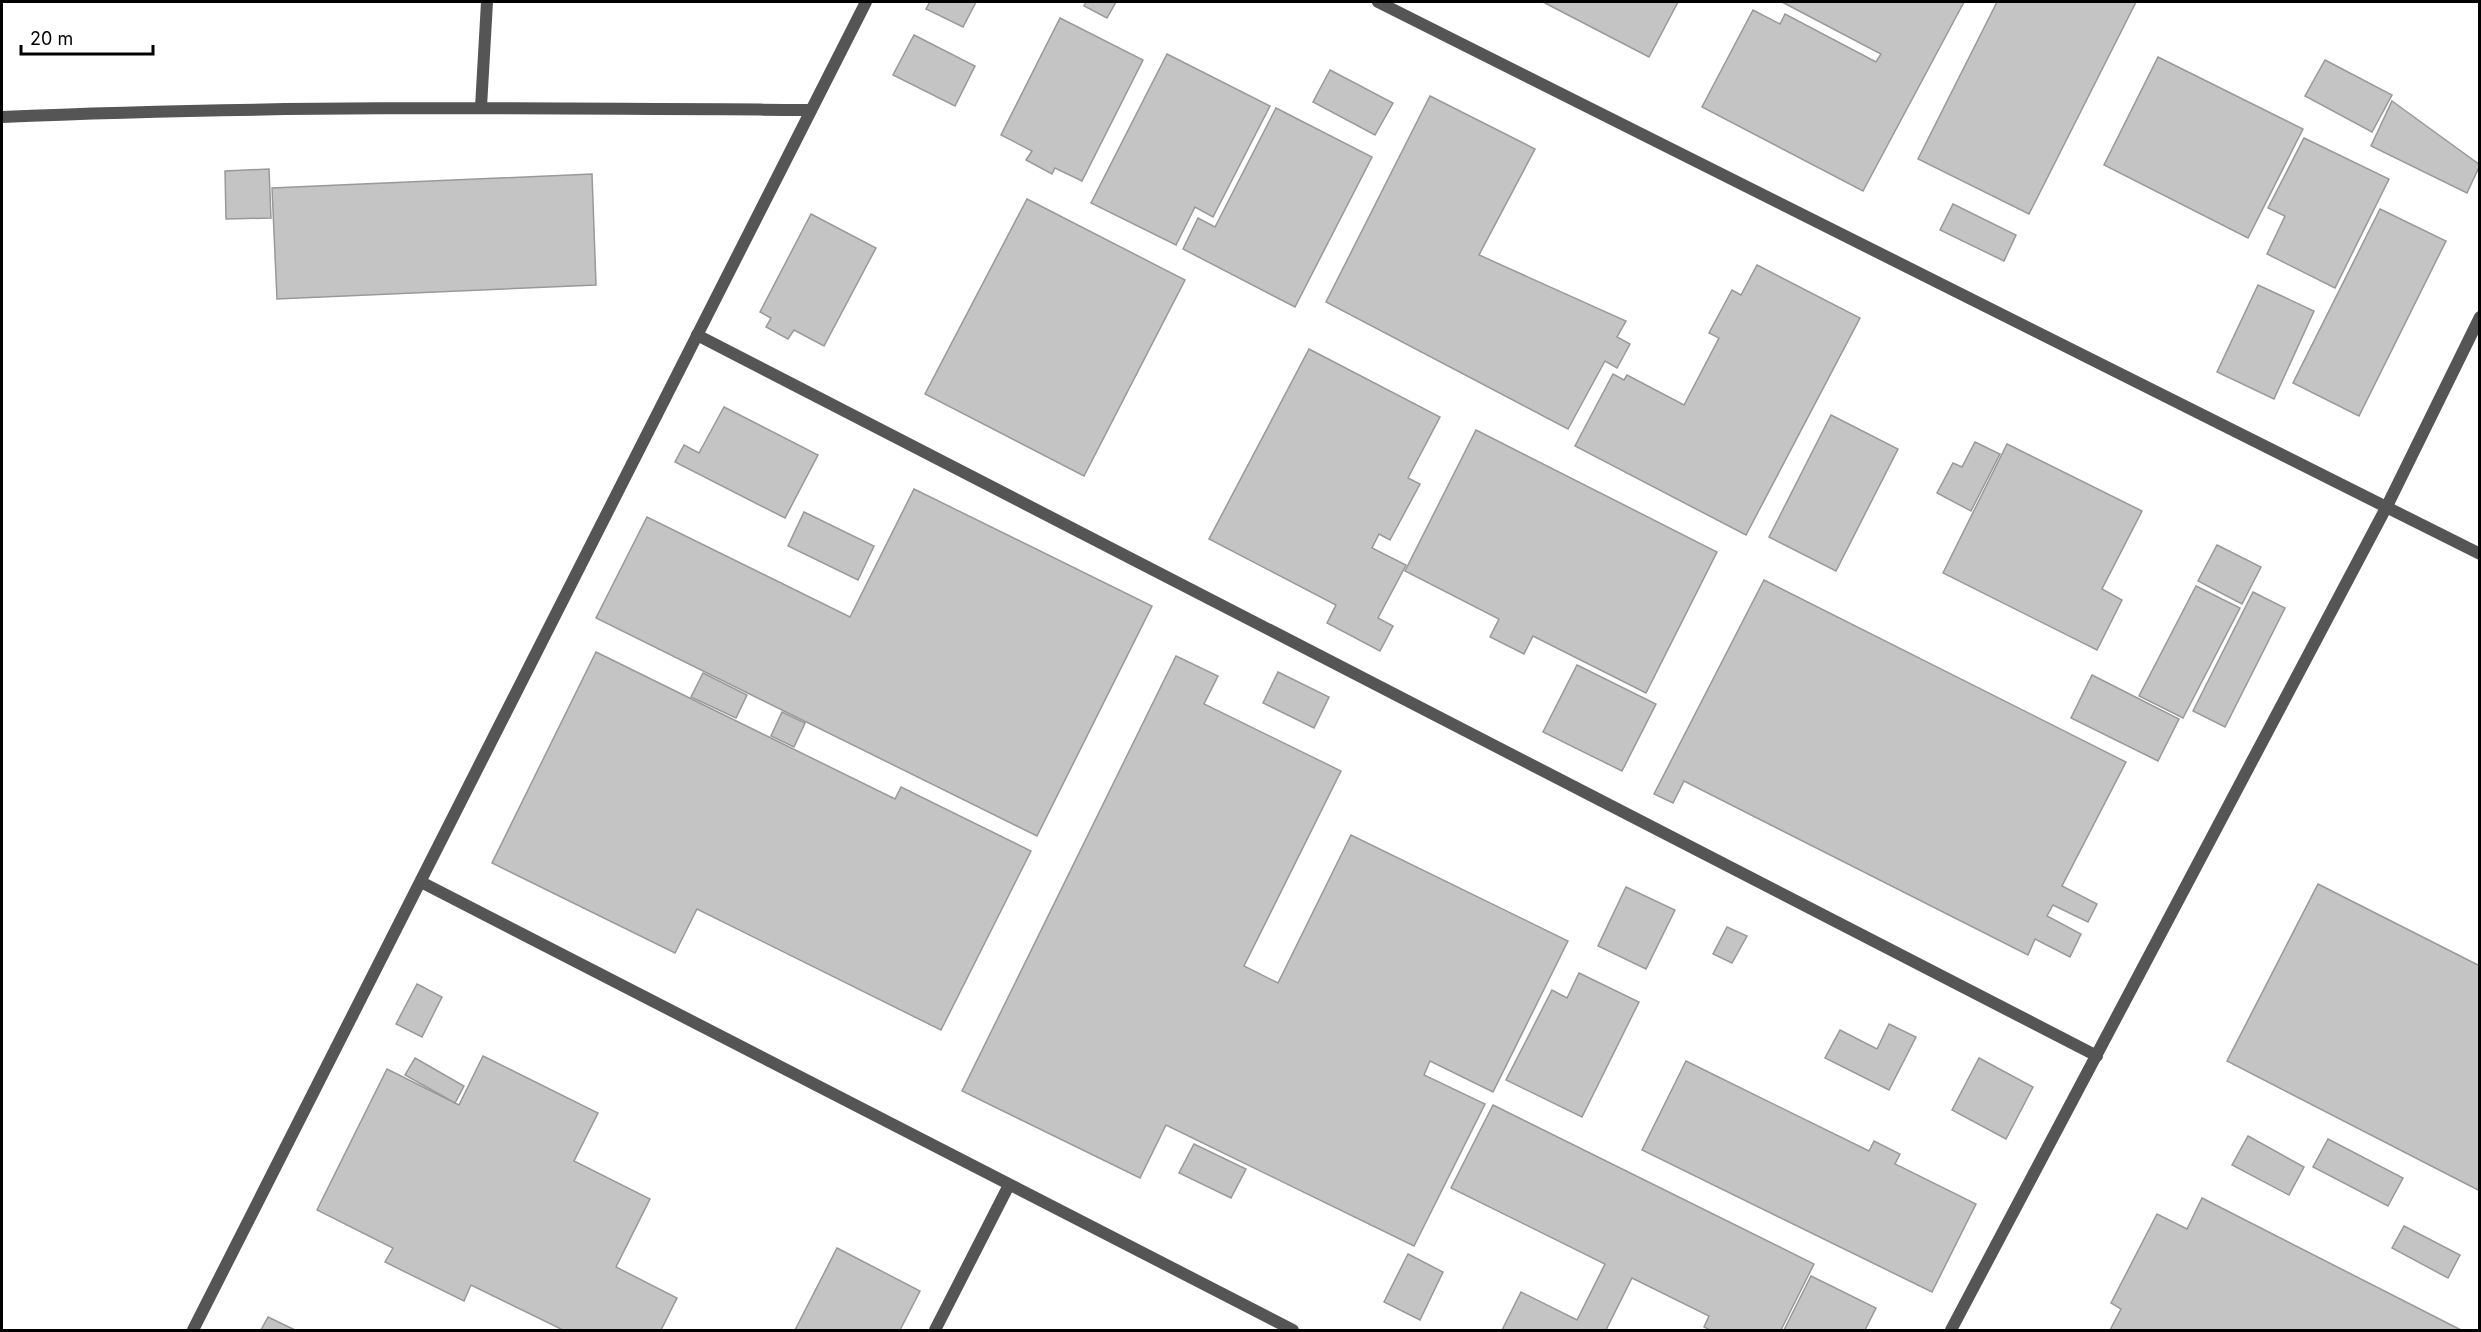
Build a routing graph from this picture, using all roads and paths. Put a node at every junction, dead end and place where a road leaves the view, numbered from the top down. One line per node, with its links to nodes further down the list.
1 (487, 2): 4 (street)
2 (866, 2): 5 (street)
3 (1378, 2): 9 (street)
4 (481, 107): 5 (street); 6 (street)
5 (811, 110): 8 (street)
6 (2, 117)
7 (2480, 318): 9 (street)
8 (697, 335): 11 (street); 12 (street)
9 (2387, 506): 10 (street); 12 (street)
10 (2480, 554)
11 (421, 882): 13 (street); 14 (street)
12 (2097, 1056): 17 (street)
13 (1010, 1185): 15 (street); 16 (street)
14 (192, 1330)
15 (935, 1330)
16 (1293, 1330)
17 (1951, 1330)

